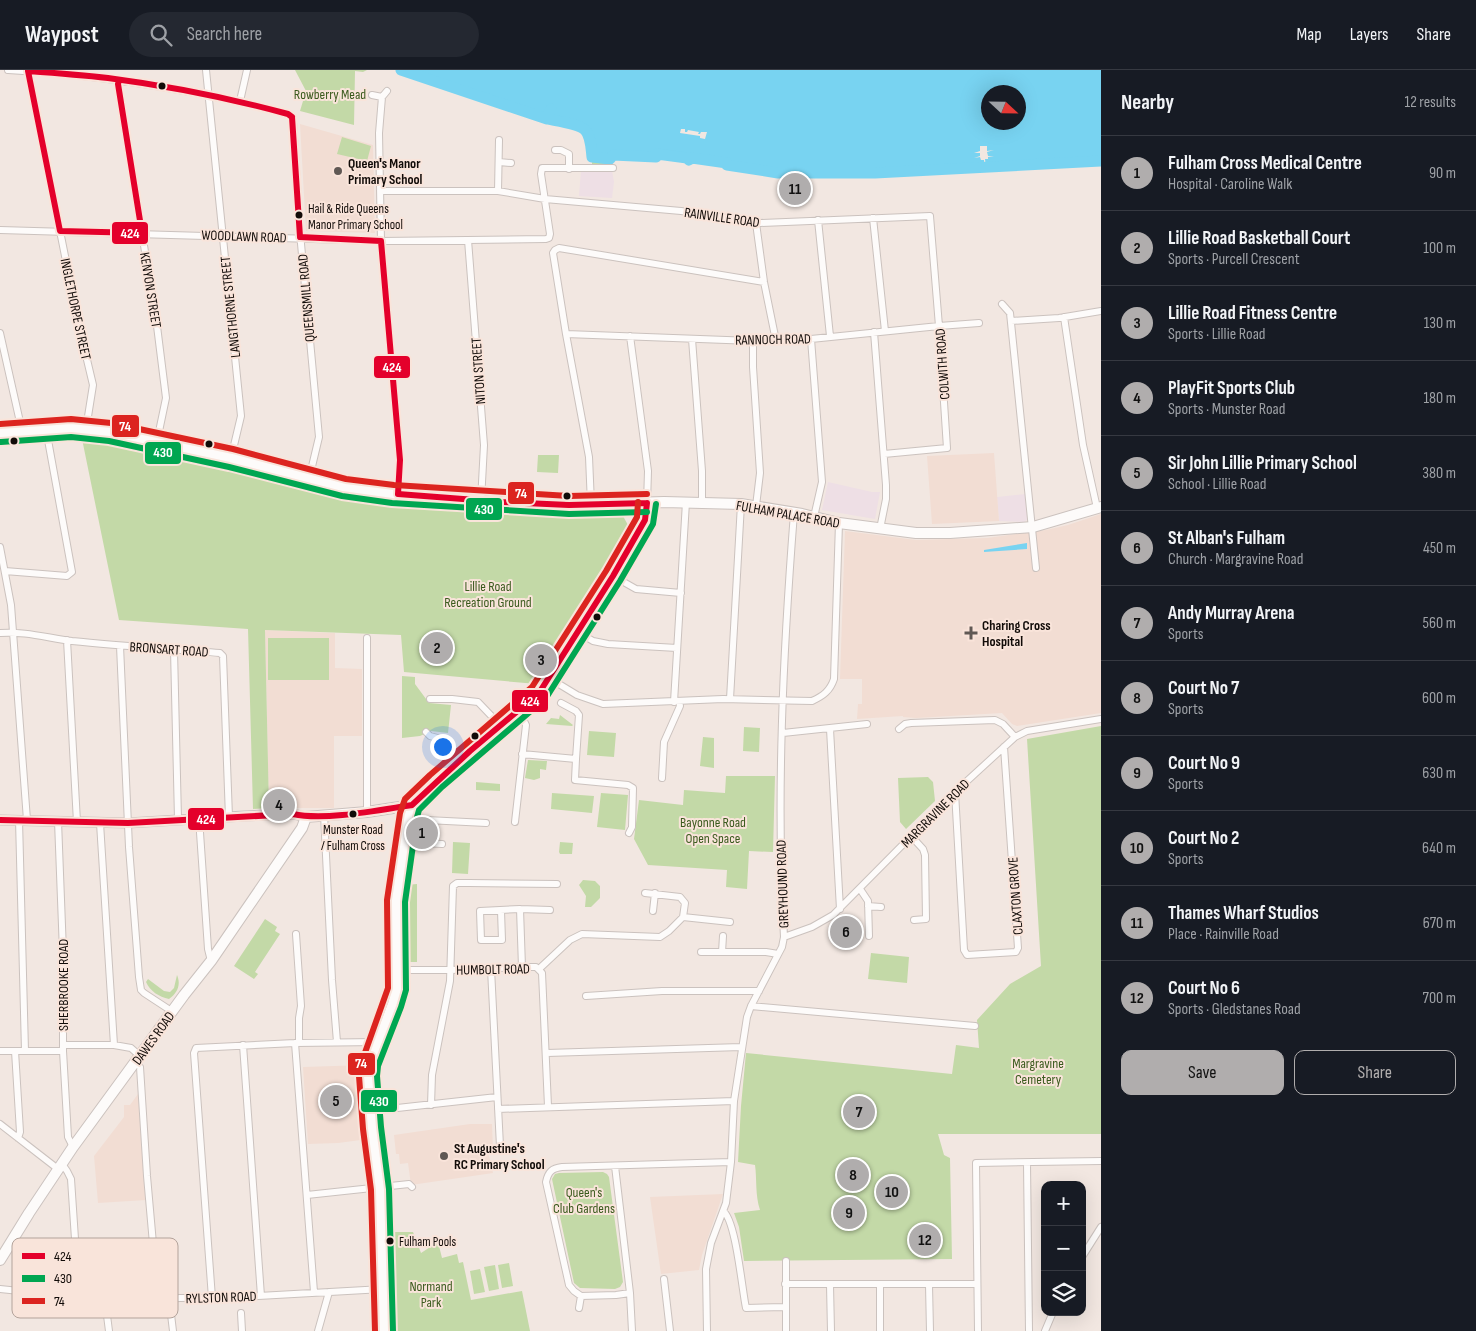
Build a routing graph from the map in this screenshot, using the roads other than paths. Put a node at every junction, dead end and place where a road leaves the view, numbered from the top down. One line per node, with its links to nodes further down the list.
1 (8, 70): 4 (street)
2 (206, 70): 8 (street, LANGTHORNE STREET)
3 (247, 70): 11 (street)
4 (28, 71): 5 (street); 26 (street, INGLETHORPE STREET)
5 (79, 73): 6 (street)
6 (119, 80): 8 (street); 27 (street, KENYON STREET)
7 (387, 91): 10 (street)
8 (208, 95): 11 (street); 28 (street, LANGTHORNE STREET)
9 (372, 95): 10 (street)
10 (382, 97): 18 (street)
11 (240, 101): 29 (street, QUEENSMILL ROAD)
12 (499, 140): 14 (street)
13 (555, 150): 17 (street)
14 (499, 162): 15 (street); 19 (street)
15 (511, 163)
16 (613, 168): 17 (street)
17 (569, 169): 20 (street)
18 (381, 191): 19 (street, RAINVILLE ROAD); 31 (street)
19 (498, 191): 20 (street, RAINVILLE ROAD)
20 (545, 199): 24 (street, RAINVILLE ROAD); 30 (street, WOODLAWN ROAD)
21 (930, 216): 22 (street, RAINVILLE ROAD); 38 (street, COLWITH ROAD)
22 (874, 218): 23 (street, RAINVILLE ROAD); 39 (street)
23 (818, 220): 24 (street, RAINVILLE ROAD); 44 (street)
24 (756, 223): 32 (street)
25 (0, 230): 26 (street, WOODLAWN ROAD)
26 (60, 231): 27 (street, WOODLAWN ROAD); 49 (street, INGLETHORPE STREET)
27 (142, 233): 28 (street, WOODLAWN ROAD); 53 (street, KENYON STREET)
28 (223, 235): 29 (street, WOODLAWN ROAD); 55 (street, LANGTHORNE STREET)
29 (300, 237): 31 (street, WOODLAWN ROAD); 56 (street, QUEENSMILL ROAD)
30 (468, 240): 31 (street, WOODLAWN ROAD); 58 (street, NITON STREET)
31 (381, 241): 57 (street)
32 (764, 282): 42 (street); 48 (street)
33 (1002, 304): 36 (street)
34 (1101, 311): 35 (street)
35 (1064, 317): 36 (street); 65 (street)
36 (1011, 320): 69 (street)
37 (979, 324): 38 (street, RANNOCH ROAD)
38 (939, 326): 39 (street, RANNOCH ROAD); 54 (street, COLWITH ROAD)
39 (885, 331): 40 (street, RANNOCH ROAD)
40 (874, 332): 44 (street, RANNOCH ROAD); 54 (street)
41 (0, 333): 51 (street)
42 (566, 334): 43 (street, RANNOCH ROAD); 62 (street)
43 (630, 336): 45 (street, RANNOCH ROAD); 60 (street)
44 (830, 336): 46 (street, RANNOCH ROAD)
45 (692, 339): 47 (street, RANNOCH ROAD); 61 (street)
46 (811, 339): 48 (street, RANNOCH ROAD); 67 (street)
47 (753, 341): 48 (street, RANNOCH ROAD); 64 (street)
48 (776, 341)
49 (86, 429): 50 (main road, FULHAM PALACE ROAD); 53 (main road, FULHAM PALACE ROAD)
50 (46, 430): 51 (main road, FULHAM PALACE ROAD); 73 (street)
51 (22, 431): 52 (main road, FULHAM PALACE ROAD)
52 (0, 434)
53 (157, 441): 55 (main road, FULHAM PALACE ROAD)
54 (884, 454): 70 (street)
55 (231, 458): 56 (main road, FULHAM PALACE ROAD)
56 (309, 479): 57 (main road, FULHAM PALACE ROAD)
57 (398, 494): 58 (main road, FULHAM PALACE ROAD)
58 (481, 501): 62 (main road, FULHAM PALACE ROAD)
59 (686, 502): 60 (main road, FULHAM PALACE ROAD); 61 (main road, FULHAM PALACE ROAD); 75 (street)
60 (647, 503): 62 (main road, FULHAM PALACE ROAD); 74 (main road)
61 (702, 503): 63 (main road, FULHAM PALACE ROAD)
62 (592, 504)
63 (740, 504): 64 (main road, FULHAM PALACE ROAD); 86 (street)
64 (756, 506): 66 (main road, FULHAM PALACE ROAD)
65 (1099, 508): 69 (main road, FULHAM PALACE ROAD)
66 (794, 513): 67 (main road, FULHAM PALACE ROAD); 87 (street, GREYHOUND ROAD)
67 (814, 517): 68 (main road, FULHAM PALACE ROAD)
68 (839, 522): 70 (main road, FULHAM PALACE ROAD); 87 (street)
69 (1033, 527): 70 (main road, FULHAM PALACE ROAD); 72 (street)
70 (880, 529)
71 (0, 547): 73 (street)
72 (1036, 568)
73 (5, 571): 76 (street)
74 (613, 576): 75 (street); 77 (main road)
75 (681, 593): 82 (street)
76 (14, 632): 78 (street, BRONSART ROAD); 80 (street, BRONSART ROAD); 114 (street)
77 (578, 632): 82 (street); 84 (main road)
78 (0, 633)
79 (367, 638): 106 (street)
80 (67, 640): 81 (street, BRONSART ROAD); 116 (street)
81 (120, 646): 83 (street, BRONSART ROAD); 119 (street)
82 (677, 648): 88 (street)
83 (174, 650): 108 (street, BRONSART ROAD); 111 (street)
84 (549, 678): 88 (street); 90 (main road)
85 (430, 699): 93 (street)
86 (730, 699): 87 (street); 88 (street)
87 (784, 700): 97 (street, GREYHOUND ROAD)
88 (677, 702): 103 (street)
89 (560, 704): 101 (street)
90 (520, 711): 93 (main road); 100 (street)
91 (1101, 719): 98 (street, MARGRAVINE ROAD)
92 (866, 724): 94 (street)
93 (501, 726): 102 (main road)
94 (830, 729): 97 (street); 132 (street)
95 (899, 729): 98 (street)
96 (426, 732): 102 (street)
97 (782, 733): 142 (street, GREYHOUND ROAD)
98 (1015, 737): 99 (street, MARGRAVINE ROAD)
99 (1004, 747): 104 (street, MARGRAVINE ROAD); 104 (street, CLAXTON GROVE)
100 (522, 754): 101 (street); 117 (street)
101 (576, 758): 121 (street)
102 (460, 759): 105 (main road)
103 (662, 778)
104 (955, 792): 122 (street, MARGRAVINE ROAD)
105 (412, 805): 106 (main road); 112 (main road)
106 (367, 812): 107 (main road)
107 (324, 814): 109 (main road); 157 (street)
108 (229, 817): 109 (street); 110 (street)
109 (306, 817): 146 (main road, DAWES ROAD)
110 (199, 818): 111 (street); 146 (street)
111 (178, 819): 119 (street)
112 (407, 819): 120 (street); 123 (main road)
113 (0, 820): 114 (street)
114 (23, 820): 115 (street); 166 (street)
115 (58, 822): 116 (street); 163 (street, SHERBROOKE ROAD)
116 (77, 822): 118 (street)
117 (515, 822)
118 (100, 823): 119 (street); 160 (street)
119 (128, 823): 155 (street)
120 (486, 823)
121 (629, 833)
122 (911, 836): 126 (street, MARGRAVINE ROAD); 137 (street)
123 (405, 842): 124 (street); 149 (main road)
124 (442, 844)
125 (557, 884): 150 (street)
126 (860, 889): 129 (street); 132 (street, MARGRAVINE ROAD)
127 (645, 893): 128 (street)
128 (655, 893): 135 (street); 136 (street)
129 (868, 906): 130 (street); 141 (street)
130 (881, 908)
131 (520, 909): 133 (street); 134 (street); 147 (street)
132 (840, 909): 142 (street, MARGRAVINE ROAD)
133 (550, 910)
134 (501, 911): 134 (street)
135 (653, 911)
136 (683, 917): 138 (street); 151 (street)
137 (914, 920)
138 (730, 922)
139 (296, 934): 159 (street)
140 (723, 936): 144 (street)
141 (869, 936)
142 (784, 937): 145 (street, GREYHOUND ROAD)
143 (700, 952): 144 (street)
144 (722, 952): 145 (street)
145 (778, 954): 152 (street, GREYHOUND ROAD)
146 (211, 961): 155 (main road, DAWES ROAD)
147 (522, 966): 148 (street, HUMBOLT ROAD); 151 (street, HUMBOLT ROAD)
148 (491, 968): 150 (street, HUMBOLT ROAD); 169 (street)
149 (398, 970): 150 (street, HUMBOLT ROAD); 158 (main road)
150 (451, 970): 171 (street)
151 (539, 970): 167 (street, HUMBOLT ROAD)
152 (759, 991): 153 (street); 154 (street, GREYHOUND ROAD)
153 (586, 996)
154 (750, 1006): 156 (street); 162 (street, GREYHOUND ROAD)
155 (173, 1012): 168 (main road, DAWES ROAD)
156 (975, 1026)
157 (337, 1042): 158 (street); 159 (street)
158 (378, 1042): 174 (main road)
159 (297, 1043): 161 (street); 186 (street)
160 (114, 1045): 163 (street); 168 (street)
161 (243, 1045): 206 (street); 209 (street)
162 (741, 1047): 167 (street); 170 (street, GREYHOUND ROAD)
163 (63, 1048): 166 (street); 178 (street, SHERBROOKE ROAD)
164 (0, 1051): 165 (street)
165 (15, 1051): 166 (street); 176 (street)
166 (25, 1051)
167 (547, 1053): 172 (street, HUMBOLT ROAD)
168 (138, 1059): 178 (main road, DAWES ROAD); 191 (street)
169 (497, 1097): 171 (street); 173 (street)
170 (734, 1101): 172 (street); 180 (street, GREYHOUND ROAD)
171 (431, 1105): 174 (street)
172 (548, 1106): 173 (street)
173 (498, 1109): 177 (street)
174 (370, 1111): 185 (main road)
175 (0, 1124): 176 (street)
176 (18, 1138): 183 (street)
177 (500, 1146)
178 (73, 1147): 183 (main road, DAWES ROAD)
179 (1101, 1161): 181 (street)
180 (731, 1162): 182 (street); 187 (street, GREYHOUND ROAD)
181 (1027, 1163): 198 (street); 229 (street)
182 (615, 1166): 205 (street); 207 (street)
183 (60, 1167): 189 (main road, DAWES ROAD); 190 (street)
184 (412, 1187): 185 (street)
185 (380, 1189): 186 (street); 202 (main road)
186 (306, 1195): 203 (street)
187 (723, 1211): 210 (street); 223 (street, GREYHOUND ROAD)
188 (1101, 1227): 193 (street)
189 (14, 1238)
190 (75, 1238)
191 (152, 1238)
192 (12, 1241): 194 (main road, DAWES ROAD)
193 (1086, 1251)
194 (0, 1260)
195 (786, 1261): 197 (street)
196 (664, 1279): 222 (street)
197 (786, 1284): 199 (street); 210 (street)
198 (977, 1284): 201 (street); 228 (street)
199 (830, 1285): 200 (street); 225 (street)
200 (880, 1285): 201 (street); 226 (street)
201 (929, 1285): 227 (street)
202 (382, 1289): 204 (street, RYLSTON ROAD); 220 (main road)
203 (314, 1292): 204 (street, RYLSTON ROAD); 206 (street, RYLSTON ROAD)
204 (329, 1292): 219 (street)
205 (630, 1293): 207 (street); 221 (street)
206 (261, 1296): 209 (street, RYLSTON ROAD)
207 (581, 1296): 211 (street)
208 (178, 1298): 209 (street, RYLSTON ROAD)
209 (212, 1298)
210 (785, 1307): 224 (street)
211 (580, 1308)
212 (241, 1313): 218 (street)
213 (1051, 1316): 230 (street)
214 (107, 1318): 216 (street)
215 (171, 1318): 217 (street)
216 (109, 1331)
217 (173, 1331)
218 (242, 1331)
219 (318, 1331)
220 (384, 1331)
221 (632, 1331)
222 (670, 1331)
223 (706, 1331)
224 (786, 1331)
225 (831, 1331)
226 (880, 1331)
227 (930, 1331)
228 (978, 1331)
229 (1030, 1331)
230 (1045, 1331)

